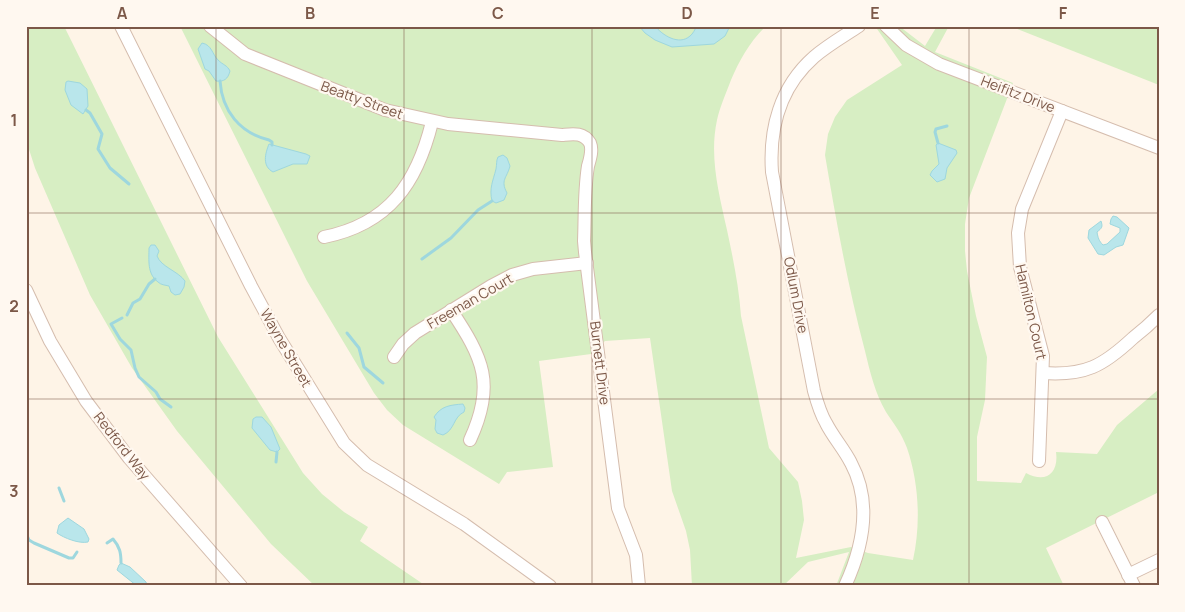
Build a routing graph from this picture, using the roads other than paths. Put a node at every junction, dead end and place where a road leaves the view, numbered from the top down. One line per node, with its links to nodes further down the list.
1 (121, 26): 22 (street, Wayne Street)
2 (210, 26): 6 (street, Beatty Street)
3 (859, 26): 24 (street, Odlum Drive)
4 (886, 26): 5 (street, Heifitz Drive)
5 (1062, 111): 8 (street, Heifitz Drive); 15 (street, Hamilton Court)
6 (432, 122): 7 (street, Beatty Street); 9 (street)
7 (587, 139): 10 (street, Burnett Drive)
8 (1159, 148)
9 (324, 237)
10 (587, 263): 12 (street, Freeman Court); 23 (street, Burnett Drive)
11 (26, 290): 21 (street, Redford Way)
12 (451, 310): 14 (street, Freeman Court); 16 (street)
13 (1159, 315): 15 (street)
14 (394, 357)
15 (1043, 373): 17 (street, Hamilton Court)
16 (470, 440)
17 (1039, 461)
18 (1102, 522): 20 (street)
19 (1159, 560): 20 (street)
20 (1131, 580)
21 (241, 586)
22 (550, 586)
23 (639, 586)
24 (845, 586)

